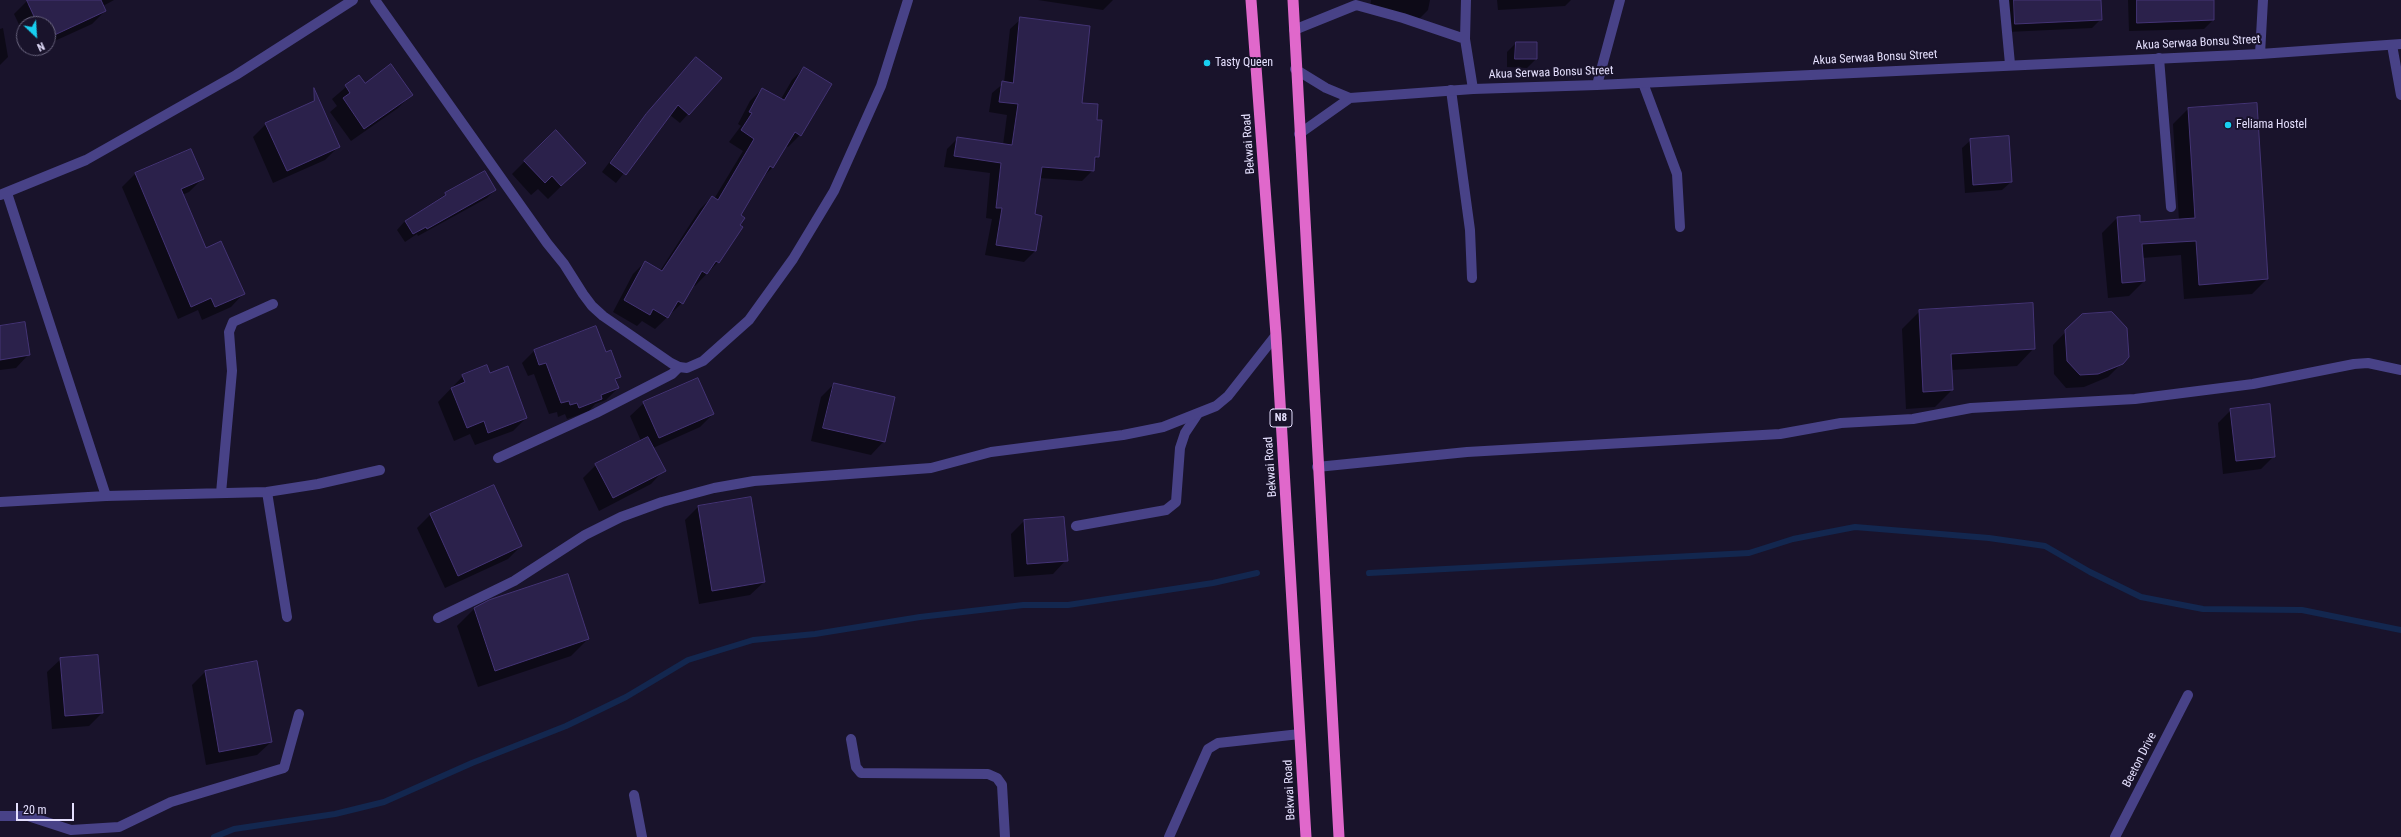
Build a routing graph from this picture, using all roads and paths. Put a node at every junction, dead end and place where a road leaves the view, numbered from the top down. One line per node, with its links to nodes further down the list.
1 (353, 0): 25 (street)
2 (375, 0): 31 (street)
3 (908, 0): 31 (street)
4 (1251, 0): 30 (highway, Bekwai Road / N8)
5 (1293, 0): 11 (highway)
6 (1466, 0): 12 (street)
7 (1620, 0): 19 (street)
8 (2004, 0): 16 (street)
9 (2263, 0): 14 (street)
10 (1355, 2): 11 (street); 12 (street)
11 (1294, 30): 17 (highway)
12 (1465, 39): 20 (street)
13 (2396, 45): 14 (street, Akua Serwaa Bonsu Street); 22 (street)
14 (2260, 54): 15 (street, Akua Serwaa Bonsu Street)
15 (2159, 58): 16 (street, Akua Serwaa Bonsu Street); 26 (street)
16 (2010, 64): 18 (street, Akua Serwaa Bonsu Street)
17 (1295, 69): 23 (street); 24 (highway)
18 (1643, 83): 19 (street, Akua Serwaa Bonsu Street); 27 (street)
19 (1597, 86): 20 (street, Akua Serwaa Bonsu Street)
20 (1473, 89): 21 (street, Akua Serwaa Bonsu Street)
21 (1451, 90): 23 (street, Akua Serwaa Bonsu Street); 28 (street)
22 (2401, 95)
23 (1350, 98): 24 (street)
24 (1299, 134): 35 (highway)
25 (4, 194): 39 (street)
26 (2171, 207)
27 (1680, 227)
28 (1472, 278)
29 (272, 304): 38 (street)
30 (1276, 335): 33 (street); 46 (highway, Bekwai Road / N8)
31 (679, 368): 34 (street)
32 (2401, 370): 35 (street)
33 (1196, 415): 41 (street); 43 (street)
34 (498, 458)
35 (1318, 468): 54 (highway)
36 (380, 470): 37 (street)
37 (267, 492): 38 (street); 42 (street)
38 (221, 493): 39 (street)
39 (106, 496): 40 (street)
40 (0, 502)
41 (1076, 526)
42 (286, 617)
43 (438, 618)
44 (2188, 695): 55 (street, Beeton Drive)
45 (299, 714): 49 (street)
46 (1300, 734): 52 (street); 53 (highway, Bekwai Road / N8)
47 (851, 739): 51 (street)
48 (634, 795): 50 (street)
49 (0, 816)
50 (642, 837)
51 (1005, 837)
52 (1169, 837)
53 (1306, 837)
54 (1339, 837)
55 (2115, 837)

